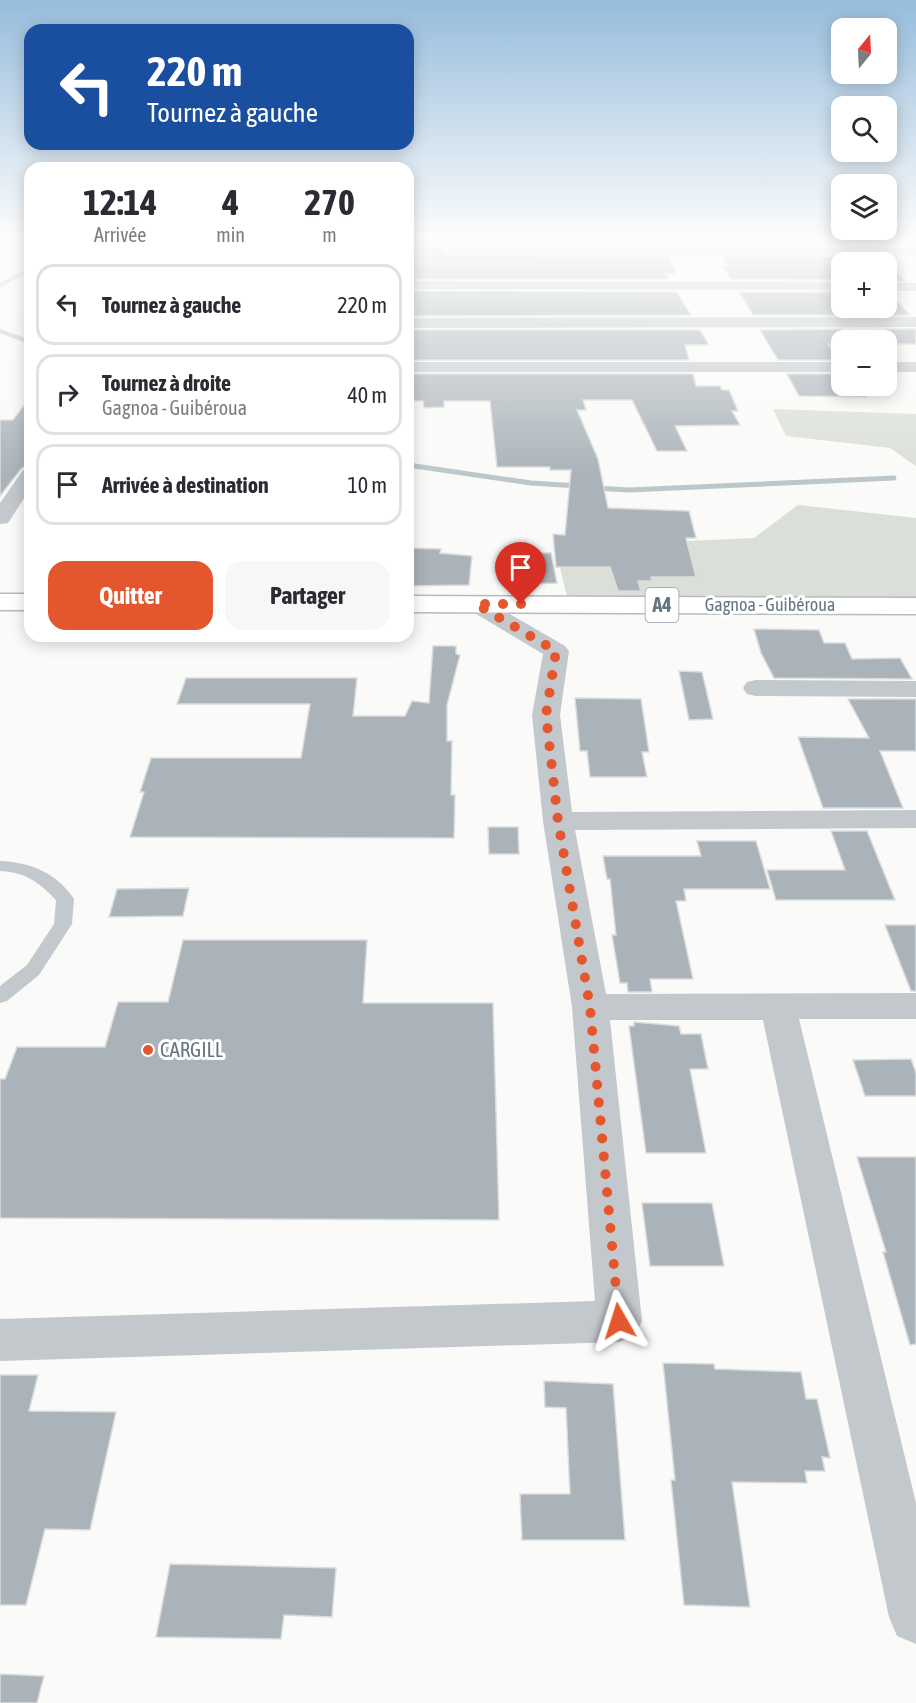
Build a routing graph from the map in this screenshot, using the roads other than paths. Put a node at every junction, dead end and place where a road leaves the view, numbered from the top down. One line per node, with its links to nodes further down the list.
1 (726, 317): 4 (street)
2 (916, 322): 4 (street)
3 (414, 323): 4 (street)
4 (729, 323): 6 (street)
5 (414, 367): 6 (street)
6 (750, 367): 7 (street)
7 (831, 367)
8 (897, 367): 9 (street)
9 (916, 367)
10 (24, 483): 11 (street)
11 (0, 518)
12 (0, 602): 13 (main road)
13 (24, 602)
14 (414, 604): 15 (main road, Gagnoa - Guibéroua / A4)
15 (476, 604): 16 (main road, Gagnoa - Guibéroua / A4); 20 (street)
16 (916, 606)
17 (756, 688): 18 (street)
18 (916, 689)
19 (916, 819): 20 (street)
20 (558, 821): 25 (street)
21 (0, 866): 22 (lane)
22 (0, 996)
23 (777, 1006): 24 (street); 25 (street); 27 (street)
24 (916, 1006)
25 (590, 1007): 26 (street)
26 (0, 1340)
27 (916, 1617)

